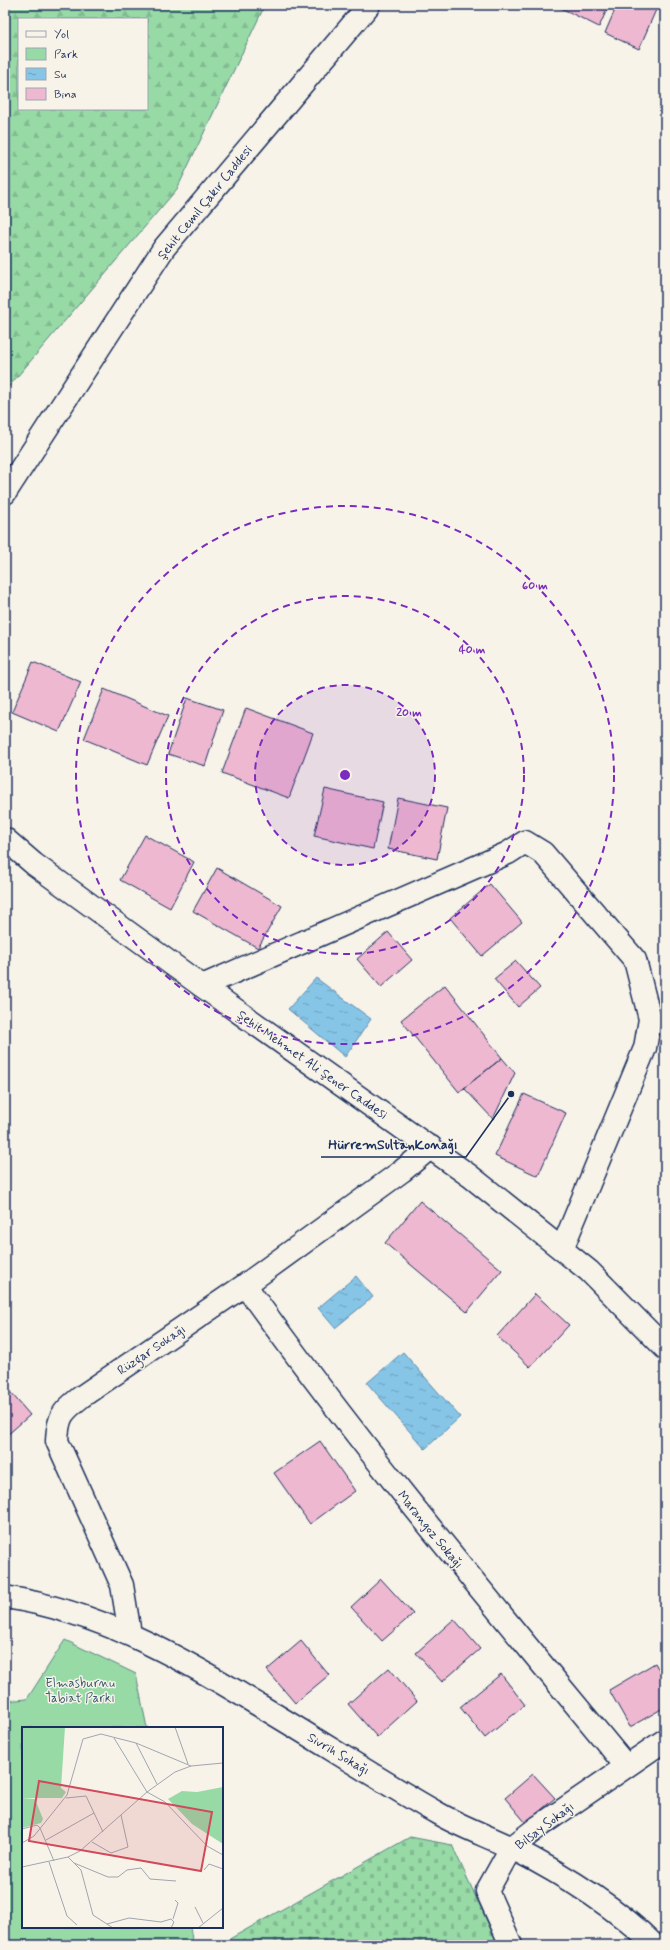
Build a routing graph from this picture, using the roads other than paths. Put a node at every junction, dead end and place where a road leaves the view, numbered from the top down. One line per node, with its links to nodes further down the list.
1 (368, 5): 2 (street, Şehit Cemil Çakır Caddesi)
2 (5, 493)
3 (5, 839): 4 (street, Şehit Mehmet Ali Şener Caddesi)
4 (202, 986): 5 (street, Şehit Mehmet Ali Şener Caddesi); 6 (street)
5 (431, 1147): 6 (street, Şehit Mehmet Ali Şener Caddesi); 7 (street, Rüzgar Sokağı)
6 (562, 1249): 8 (street, Şehit Mehmet Ali Şener Caddesi)
7 (245, 1285): 10 (street, Rüzgar Sokağı); 12 (street, Marangoz Sokağı)
8 (665, 1348)
9 (5, 1597): 10 (street, Sivrih Sokağı)
10 (130, 1634): 13 (street, Sivrih Sokağı)
11 (665, 1740): 12 (street, Bilsay Sokağı)
12 (626, 1766): 13 (street, Bilsay Sokağı)
13 (511, 1848): 14 (street, Bilsay Sokağı); 15 (street, Sivrih Sokağı)
14 (511, 1945)
15 (654, 1945)

